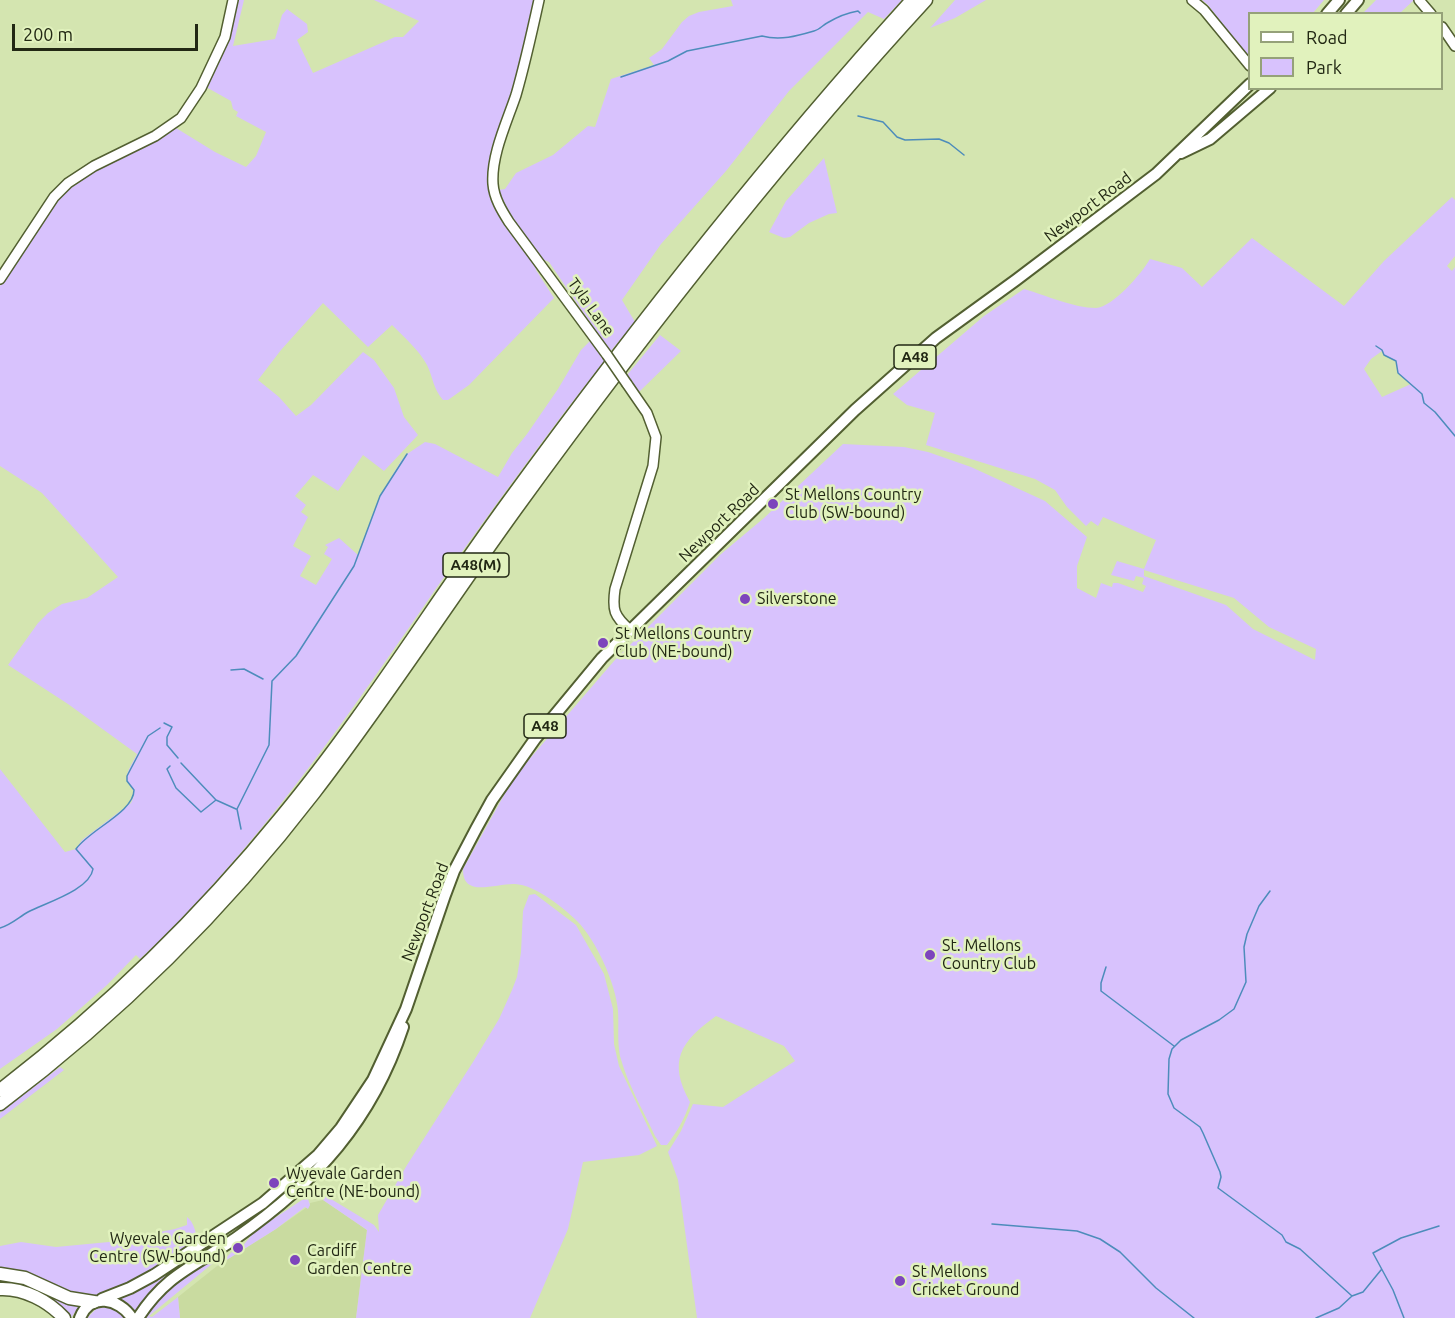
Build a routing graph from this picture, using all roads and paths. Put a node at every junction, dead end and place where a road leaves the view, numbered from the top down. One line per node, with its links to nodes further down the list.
1 (233, 0): 18 (street)
2 (539, 0): 19 (street, Tyla Lane, bridge)
3 (912, 0): 21 (highway, A48(M))
4 (926, 0): 22 (highway, A48(M))
5 (1192, 0): 14 (street)
6 (1339, 0): 9 (main road)
7 (1358, 0): 10 (main road)
8 (1419, 0): 11 (street)
9 (1329, 12)
10 (1348, 12)
11 (1429, 12)
12 (1443, 28): 13 (street)
13 (1455, 45)
14 (1248, 64)
15 (1248, 86): 17 (main road, Newport Road / A48)
16 (1268, 90): 17 (main road, Newport Road / A48)
17 (1174, 157): 19 (main road, Newport Road / A48)
18 (0, 279)
19 (630, 630): 20 (main road, Newport Road / A48)
20 (405, 1009): 25 (main road, Newport Road / A48); 29 (main road, Newport Road / A48)
21 (0, 1090)
22 (0, 1104)
23 (0, 1274): 25 (highway)
24 (0, 1289): 26 (highway)
25 (98, 1301): 27 (main road); 28 (main road)
26 (64, 1318)
27 (80, 1318)
28 (132, 1318)
29 (138, 1318)

